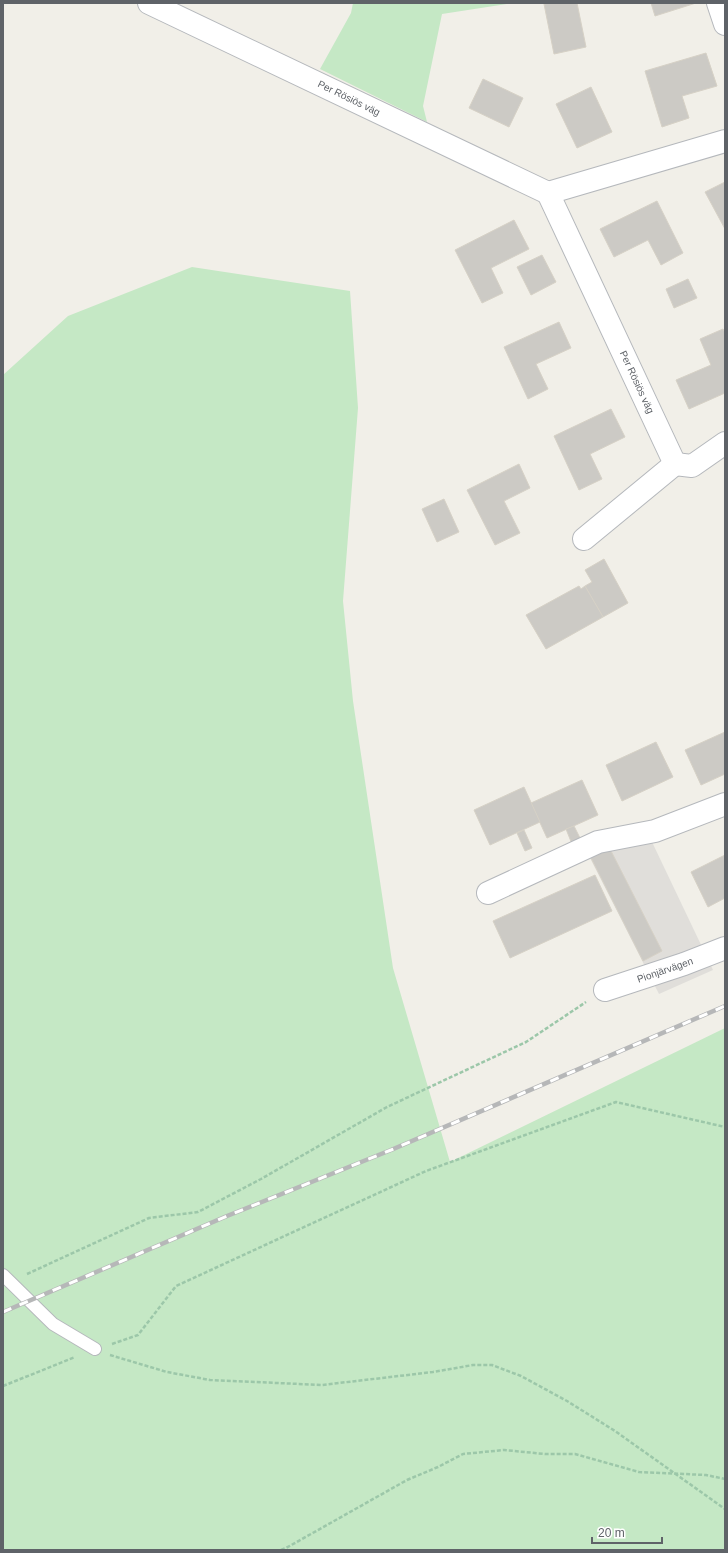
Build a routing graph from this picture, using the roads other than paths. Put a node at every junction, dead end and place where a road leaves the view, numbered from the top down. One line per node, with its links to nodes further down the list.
1 (149, 3): 5 (street, Per Rösiös väg)
2 (718, 3): 3 (street)
3 (725, 24)
4 (725, 141): 5 (street)
5 (548, 193): 7 (street, Per Rösiös väg)
6 (725, 443): 7 (street)
7 (675, 464): 8 (street)
8 (584, 539)
9 (725, 804): 10 (street)
10 (488, 893)
11 (725, 948): 12 (street, Pionjärvägen)
12 (605, 990)
13 (6, 1278): 14 (lane)
14 (95, 1349)

